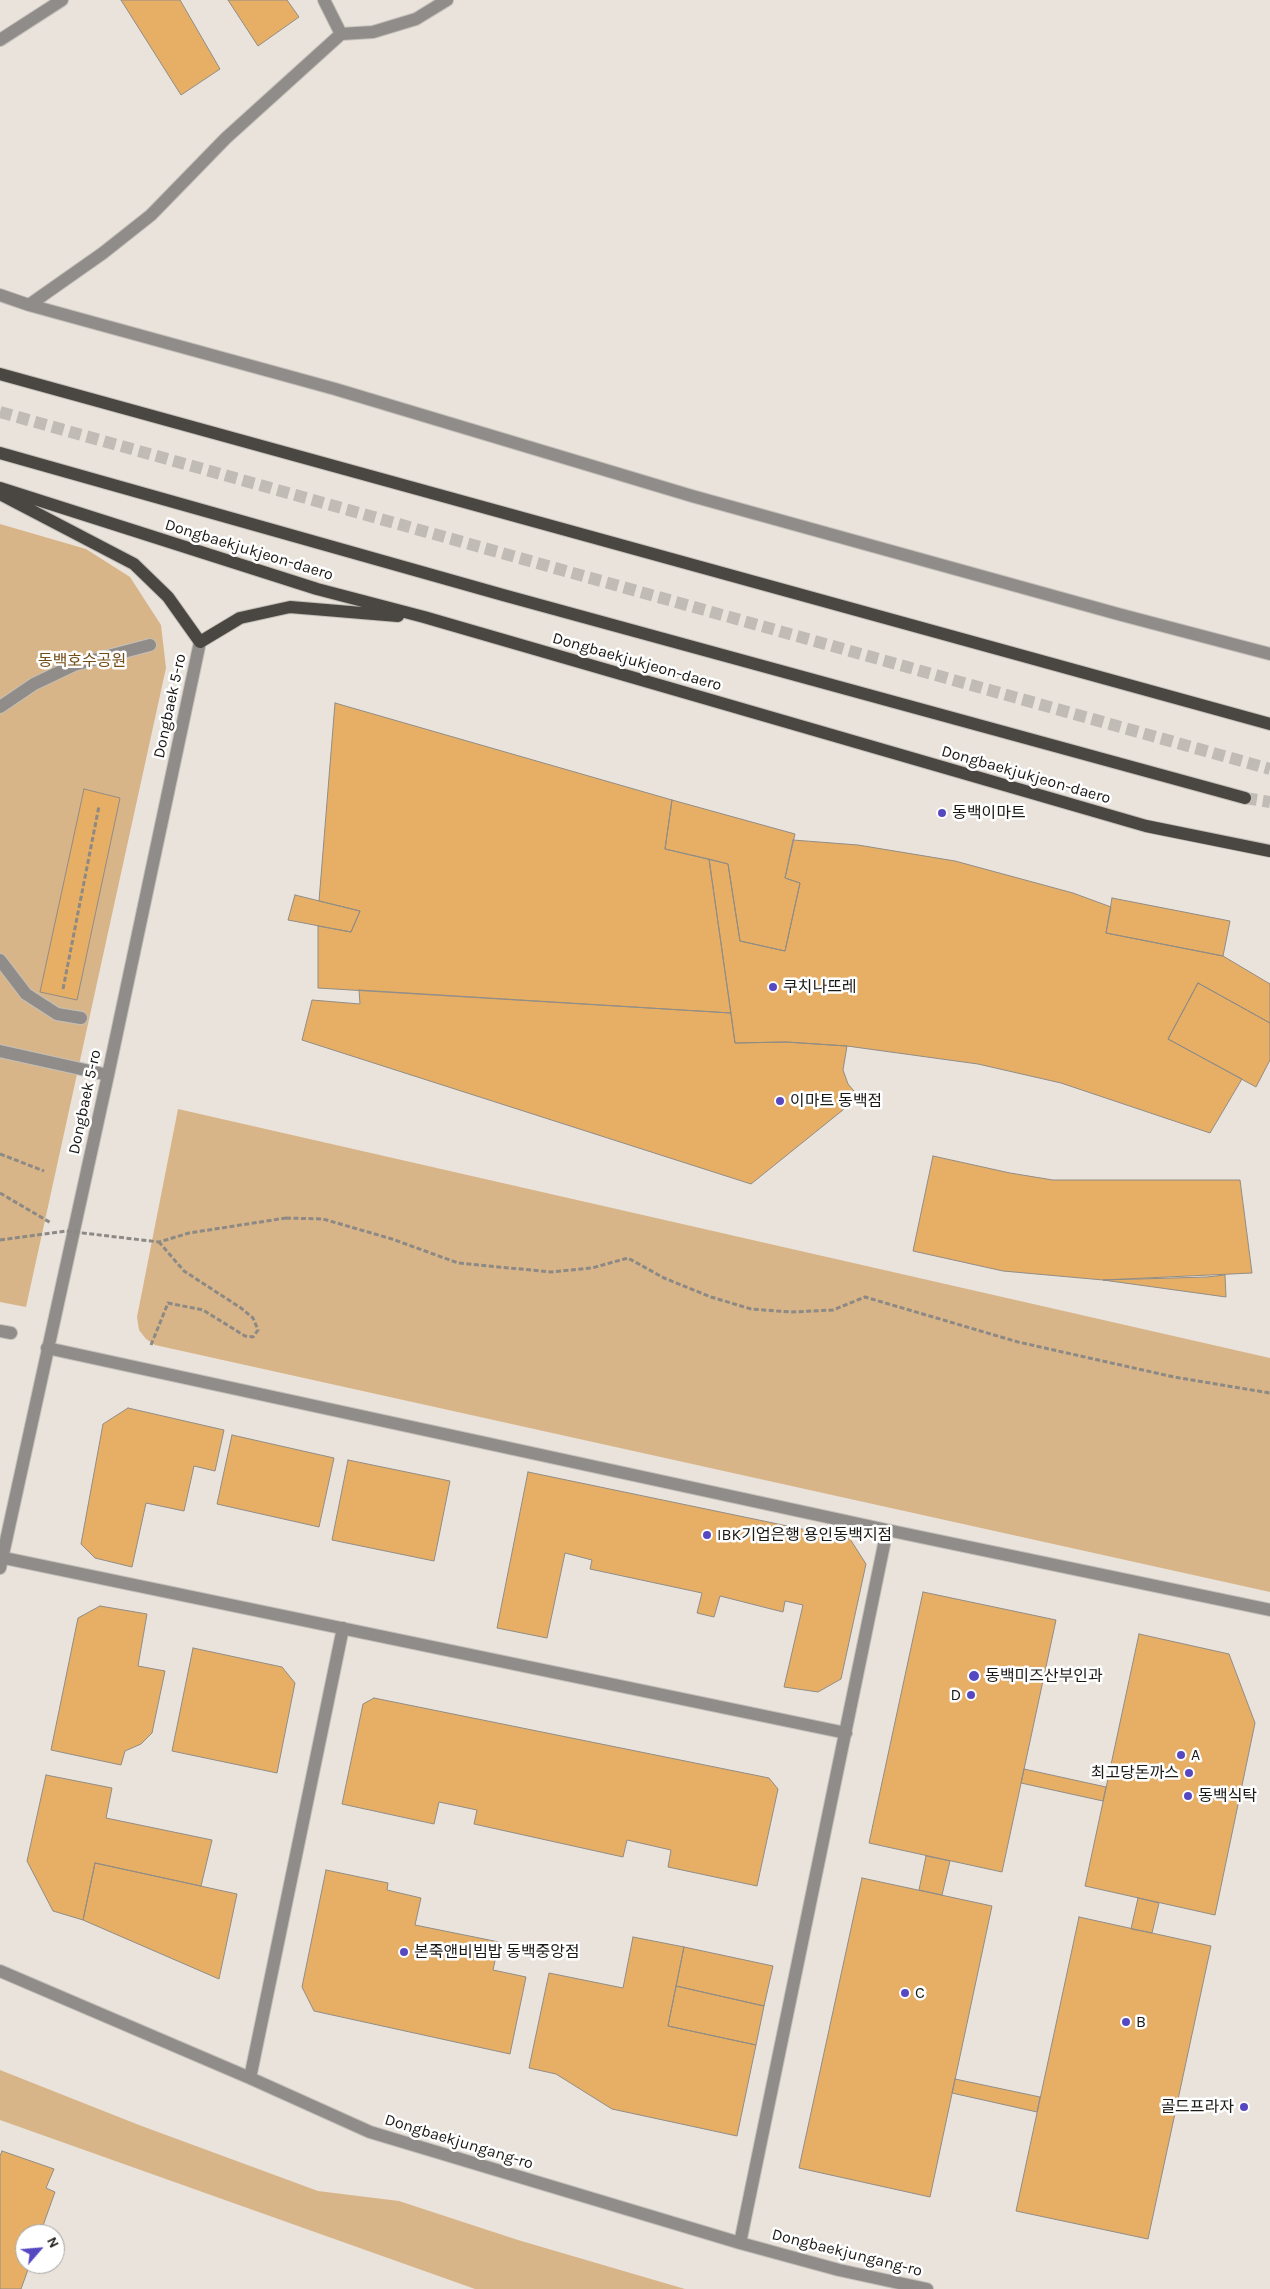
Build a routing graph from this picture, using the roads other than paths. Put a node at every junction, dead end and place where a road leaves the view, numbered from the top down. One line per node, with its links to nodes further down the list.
1 (62, 0): 5 (street)
2 (324, 0): 4 (street)
3 (446, 0): 4 (street)
4 (341, 34): 7 (street)
5 (0, 40)
6 (0, 295): 7 (street)
7 (29, 305): 15 (street)
8 (0, 374): 17 (main road)
9 (0, 452): 18 (main road, Dongbaekjukjeon-daero)
10 (0, 488): 12 (main road, Dongbaekjukjeon-daero)
11 (0, 494): 13 (main road)
12 (424, 617): 13 (main road); 19 (main road, Dongbaekjukjeon-daero)
13 (200, 642): 23 (street, Dongbaek 5-ro)
14 (150, 645): 16 (street)
15 (1270, 654)
16 (0, 707)
17 (1270, 724)
18 (1245, 798)
19 (1270, 851)
20 (0, 960): 21 (street)
21 (81, 1018)
22 (0, 1051): 23 (street)
23 (108, 1075): 24 (street, Dongbaek 5-ro)
24 (47, 1348): 25 (street); 26 (street, Dongbaek 5-ro)
25 (887, 1530): 27 (street); 29 (street)
26 (1, 1561): 28 (street)
27 (1270, 1610)
28 (343, 1628): 29 (street); 31 (street)
29 (846, 1733): 32 (street)
30 (0, 1971): 31 (street, Dongbaekjungang-ro)
31 (250, 2078): 32 (street, Dongbaekjungang-ro)
32 (740, 2243): 33 (street, Dongbaekjungang-ro)
33 (927, 2289)

